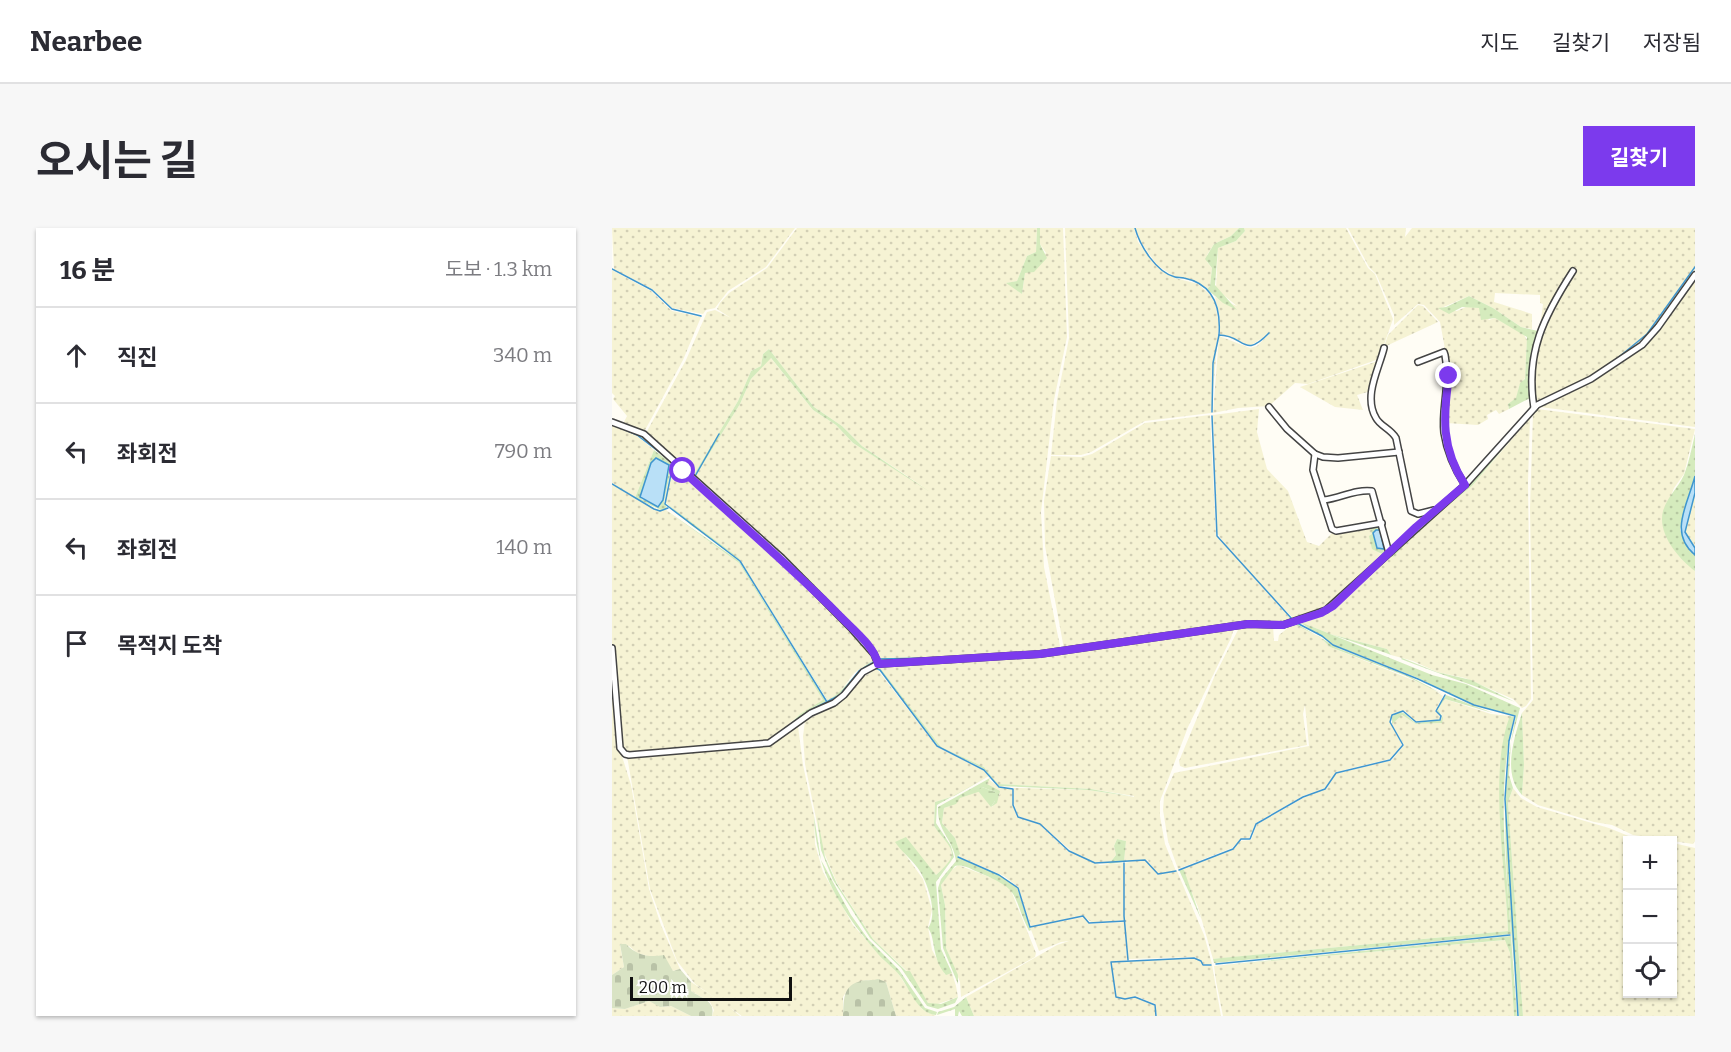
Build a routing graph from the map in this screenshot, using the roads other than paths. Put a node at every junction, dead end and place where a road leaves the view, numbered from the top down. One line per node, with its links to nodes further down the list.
1 (1573, 271): 6 (street)
2 (1695, 275): 6 (street)
3 (1384, 348): 8 (street)
4 (1418, 362): 10 (street)
5 (1269, 407): 9 (street)
6 (1534, 408): 10 (street)
7 (612, 422): 17 (street)
8 (1399, 452): 9 (street); 12 (street)
9 (1315, 454): 11 (street)
10 (1465, 485): 12 (street)
11 (1324, 500): 13 (street); 13 (street)
12 (1437, 510): 14 (street)
13 (1382, 523): 14 (street)
14 (1389, 553): 17 (street)
15 (612, 648): 16 (street)
16 (613, 662): 17 (street)
17 (878, 664)

